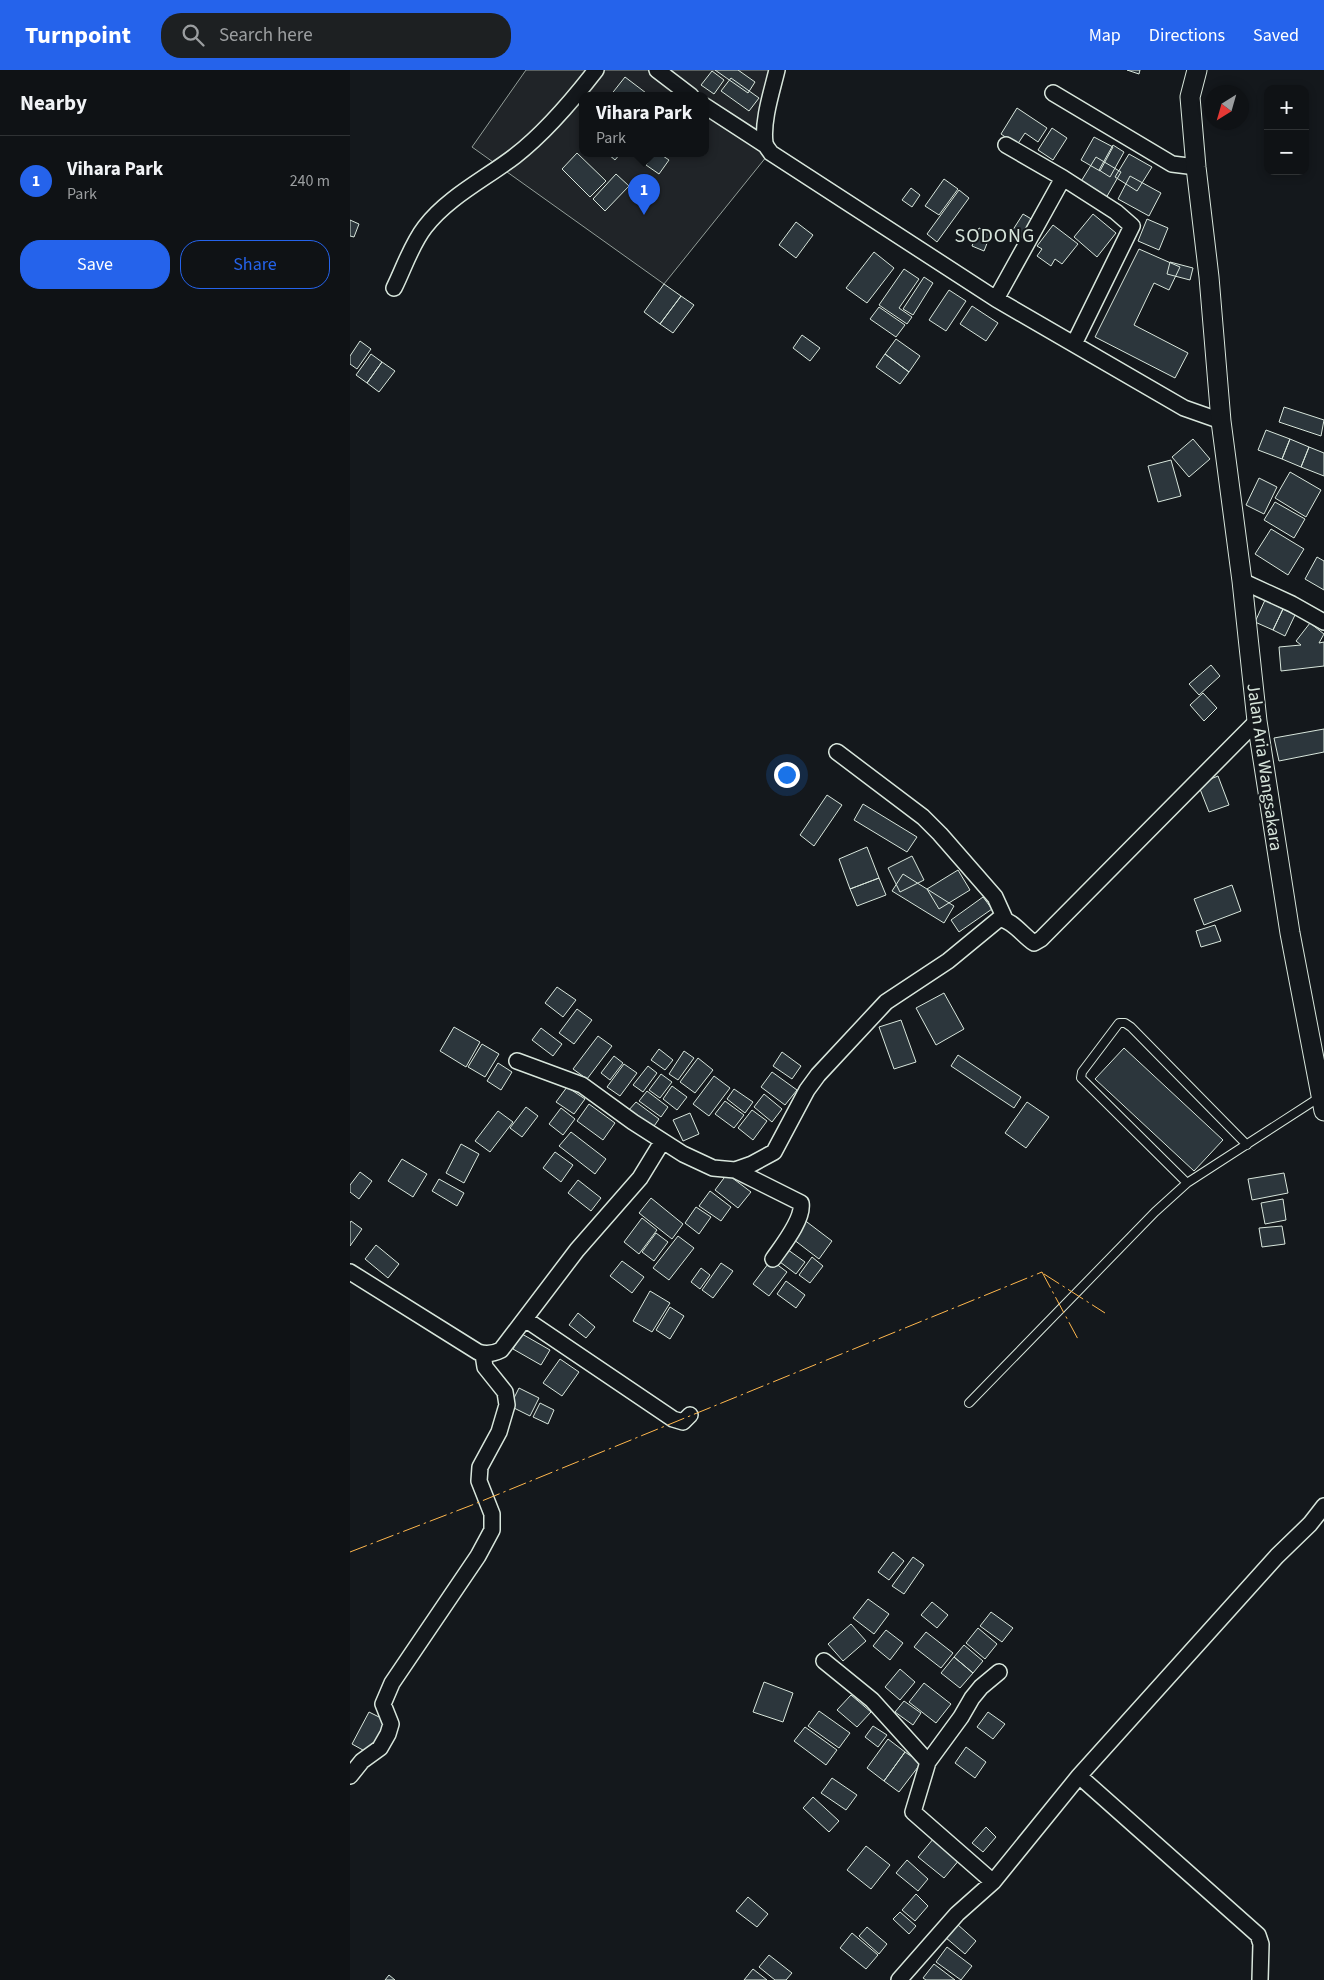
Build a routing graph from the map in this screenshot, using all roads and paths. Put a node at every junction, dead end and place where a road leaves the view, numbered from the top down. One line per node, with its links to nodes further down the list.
1 (596, 70): 12 (street)
2 (657, 70): 5 (street)
3 (777, 70): 8 (street)
4 (1197, 70): 10 (street, Jalan Aria Wangsakara)
5 (686, 92)
6 (1052, 93): 10 (street)
7 (709, 109): 8 (street)
8 (765, 145): 13 (street)
9 (1006, 145): 11 (street)
10 (1196, 167): 15 (street, Jalan Aria Wangsakara)
11 (1063, 178): 13 (street); 14 (street)
12 (394, 288)
13 (996, 299): 14 (street)
14 (1074, 344): 15 (street)
15 (1221, 421): 16 (street, Jalan Aria Wangsakara)
16 (1242, 581): 17 (street); 18 (street, Jalan Aria Wangsakara)
17 (1324, 622)
18 (1257, 721): 20 (street); 22 (street, Jalan Aria Wangsakara)
19 (837, 752): 20 (street)
20 (1005, 919): 25 (street)
21 (517, 1061): 23 (street)
22 (1322, 1104): 24 (lane)
23 (662, 1142): 25 (street); 29 (street)
24 (1247, 1145): 26 (lane); 26 (lane)
25 (735, 1170): 27 (street)
26 (1187, 1183): 31 (lane)
27 (773, 1259)
28 (350, 1272): 30 (street)
29 (525, 1319): 30 (street); 32 (street)
30 (483, 1354): 37 (street)
31 (970, 1403)
32 (690, 1415)
33 (1324, 1506): 38 (street)
34 (824, 1661): 36 (street)
35 (999, 1672): 36 (street)
36 (928, 1762): 39 (street)
37 (350, 1776)
38 (1079, 1776): 39 (street); 41 (street)
39 (993, 1882): 40 (street)
40 (900, 1980)
41 (1260, 1980)

